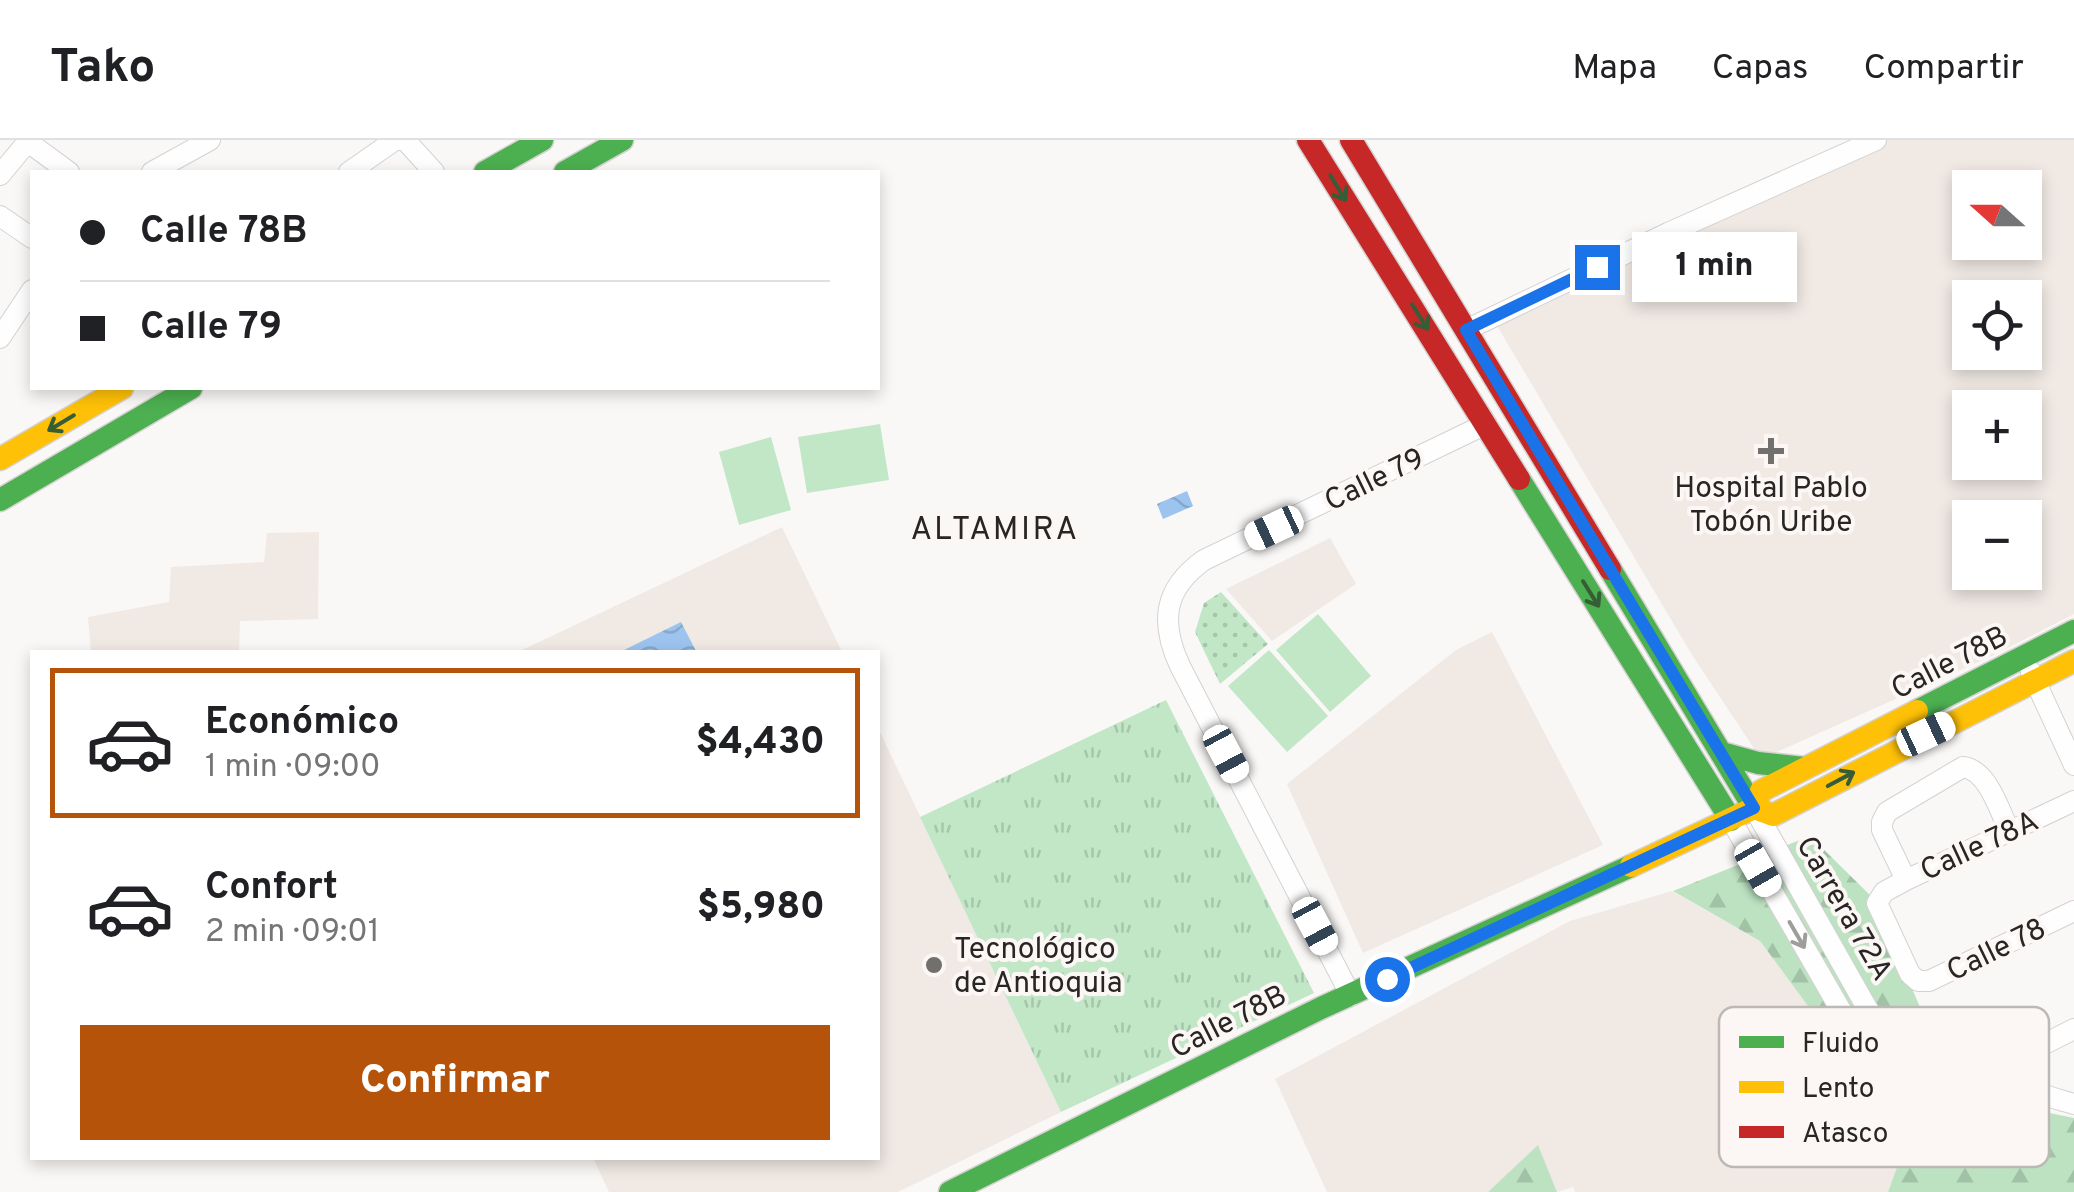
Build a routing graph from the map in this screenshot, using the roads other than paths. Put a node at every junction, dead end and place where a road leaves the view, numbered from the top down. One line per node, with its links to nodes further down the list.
1 (210, 140): 11 (street)
2 (396, 140): 12 (street)
3 (406, 140): 13 (street)
4 (542, 140): 14 (main road)
5 (622, 140): 15 (main road)
6 (1308, 140): 19 (main road, Carrera 72A, one-way to 19)
7 (1351, 140): 17 (main road, Carrera 72A)
8 (1876, 140): 22 (street)
9 (28, 141): 10 (street); 16 (street)
10 (66, 170)
11 (156, 170)
12 (351, 170)
13 (432, 170)
14 (489, 170)
15 (569, 170)
16 (0, 175)
17 (1396, 214): 19 (main road); 22 (main road, Carrera 72A)
18 (0, 216): 20 (street)
19 (1367, 236): 26 (main road, Carrera 72A, one-way to 26)
20 (30, 237)
21 (30, 293): 23 (street)
22 (1466, 330): 36 (main road, Carrera 72A)
23 (0, 338)
24 (119, 390): 27 (main road, one-way to 27)
25 (188, 390): 28 (main road)
26 (1486, 424): 39 (main road, Carrera 72A, one-way to 39); 49 (street, Calle 79)
27 (0, 459)
28 (0, 500)
29 (2074, 631): 30 (main road, Calle 78B)
30 (2022, 659): 32 (street); 33 (main road, Calle 78B)
31 (2074, 661): 32 (main road, Calle 78B)
32 (2036, 682): 34 (street); 35 (main road, Calle 78B)
33 (1959, 690): 35 (main road); 38 (main road, Calle 78B)
34 (2066, 722): 37 (street)
35 (1926, 734): 41 (main road, Calle 78B, one-way to 35)
36 (1722, 753): 38 (main road); 41 (main road, Carrera 72A)
37 (2074, 765)
38 (1805, 768): 41 (main road, Calle 78B)
39 (1706, 778): 42 (main road, Carrera 72A); 44 (main road)
40 (2074, 801): 43 (street, Calle 78A)
41 (1754, 808): 42 (main road, Calle 78B); 51 (street, Carrera 72A, one-way to 41)
42 (1730, 820): 44 (main road, Calle 78B); 50 (street, Carrera 72A, one-way to 50)
43 (2010, 830): 45 (street, Calle 78A); 45 (street)
44 (1690, 840): 49 (main road, Calle 78B)
45 (1906, 880): 46 (street, Calle 78A)
46 (1884, 892): 48 (street, Carrera 72A)
47 (2074, 911): 48 (street, Calle 78)
48 (1918, 981)
49 (1351, 996): 56 (main road, Calle 78B)
50 (1839, 1007)
51 (1866, 1007)
52 (2074, 1029): 53 (street)
53 (2049, 1042)
54 (2049, 1096): 55 (street)
55 (2074, 1104)
56 (950, 1192)

